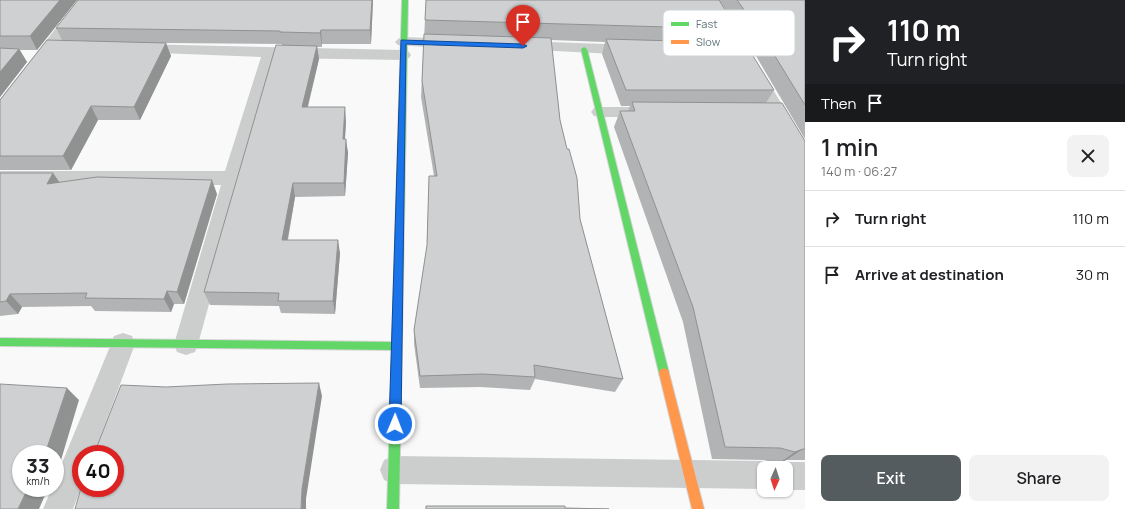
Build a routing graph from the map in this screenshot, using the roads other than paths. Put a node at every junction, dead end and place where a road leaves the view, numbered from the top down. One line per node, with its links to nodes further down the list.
1 (85, 0): 10 (street)
2 (404, 0): 7 (street)
3 (711, 0): 4 (street)
4 (716, 10)
5 (466, 44): 7 (street)
6 (505, 46): 9 (street)
7 (403, 48): 12 (street); 24 (street)
8 (126, 49): 12 (street)
9 (584, 49): 11 (street); 16 (street)
10 (52, 50): 13 (street); 15 (street)
11 (645, 50)
12 (270, 53): 20 (street)
13 (21, 56)
14 (739, 56): 18 (street)
15 (0, 111)
16 (600, 112): 17 (street); 26 (street)
17 (670, 112)
18 (805, 157)
19 (0, 178): 20 (street)
20 (233, 178): 23 (street)
21 (0, 342): 22 (street)
22 (123, 344): 23 (street); 30 (street)
23 (186, 344): 24 (street)
24 (396, 346): 25 (street)
25 (394, 470): 26 (street); 31 (street)
26 (689, 474): 27 (street); 32 (street)
27 (757, 475)
28 (793, 476): 29 (street)
29 (805, 476)
30 (58, 509)
31 (393, 509)
32 (698, 509)

